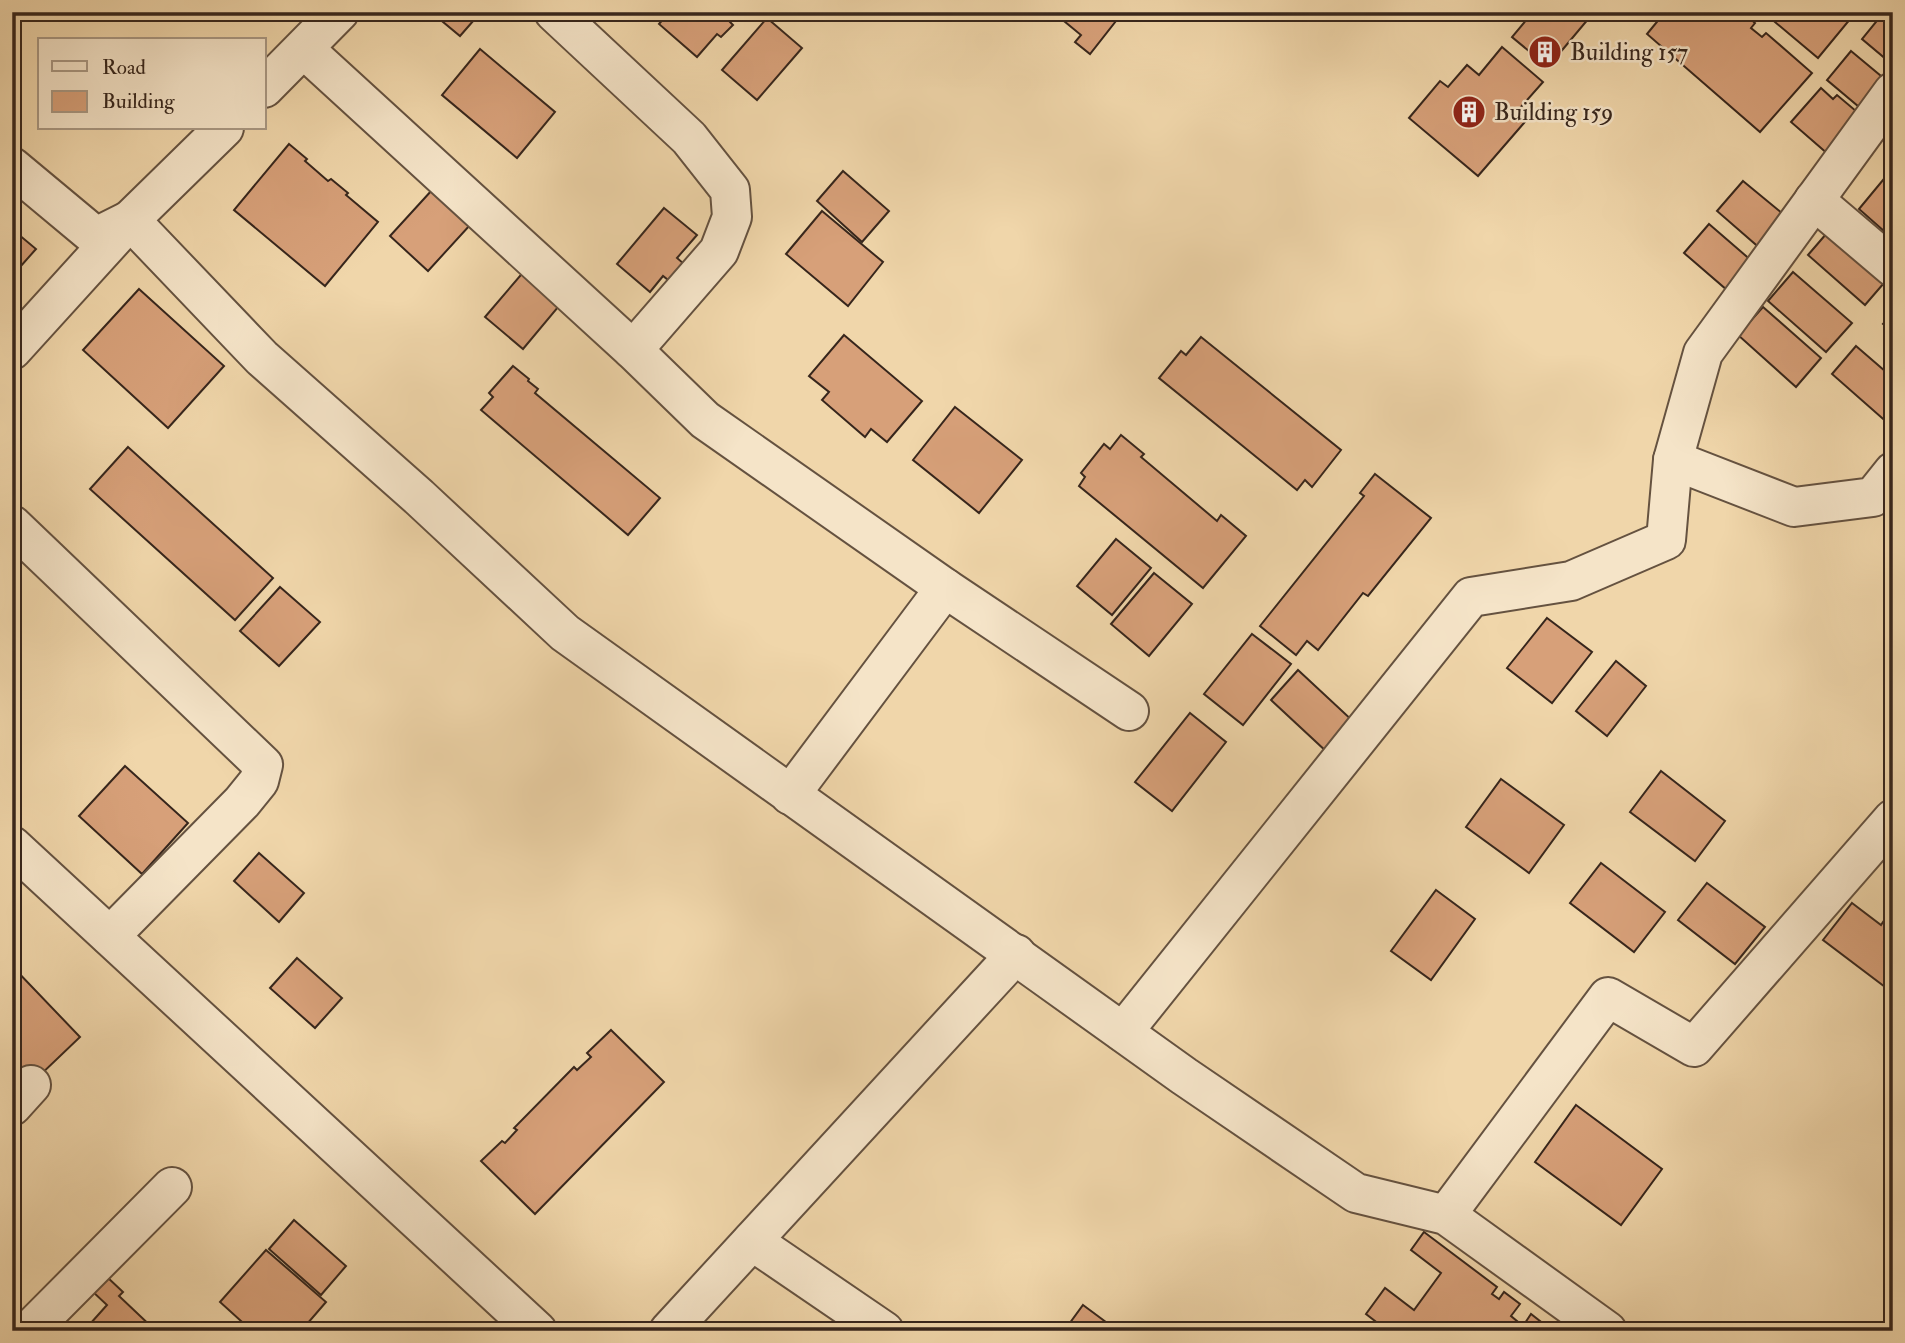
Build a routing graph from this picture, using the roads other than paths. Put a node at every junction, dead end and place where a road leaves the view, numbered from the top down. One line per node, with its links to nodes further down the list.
1 (339, 12): 3 (street)
2 (554, 12): 12 (street)
3 (304, 49): 4 (street); 12 (street)
4 (266, 86)
5 (1893, 92): 8 (street)
6 (222, 130): 9 (street)
7 (12, 167): 9 (street)
8 (1814, 201): 10 (street); 13 (street)
9 (130, 220): 11 (street); 18 (street)
10 (1893, 267)
11 (12, 350)
12 (633, 350): 16 (street)
13 (1673, 460): 14 (street); 23 (street)
14 (1893, 472)
15 (12, 524): 21 (street)
16 (945, 588): 17 (street); 18 (street)
17 (1129, 710)
18 (790, 795): 22 (street)
19 (1893, 819): 25 (street)
20 (12, 846): 21 (street)
21 (110, 936): 28 (street)
22 (1016, 954): 23 (street); 26 (street)
23 (1122, 1032): 25 (street)
24 (172, 1186): 27 (street)
25 (1446, 1215): 31 (street)
26 (752, 1241): 29 (street); 30 (street)
27 (29, 1331)
28 (537, 1331)
29 (669, 1331)
30 (884, 1331)
31 (1607, 1331)

